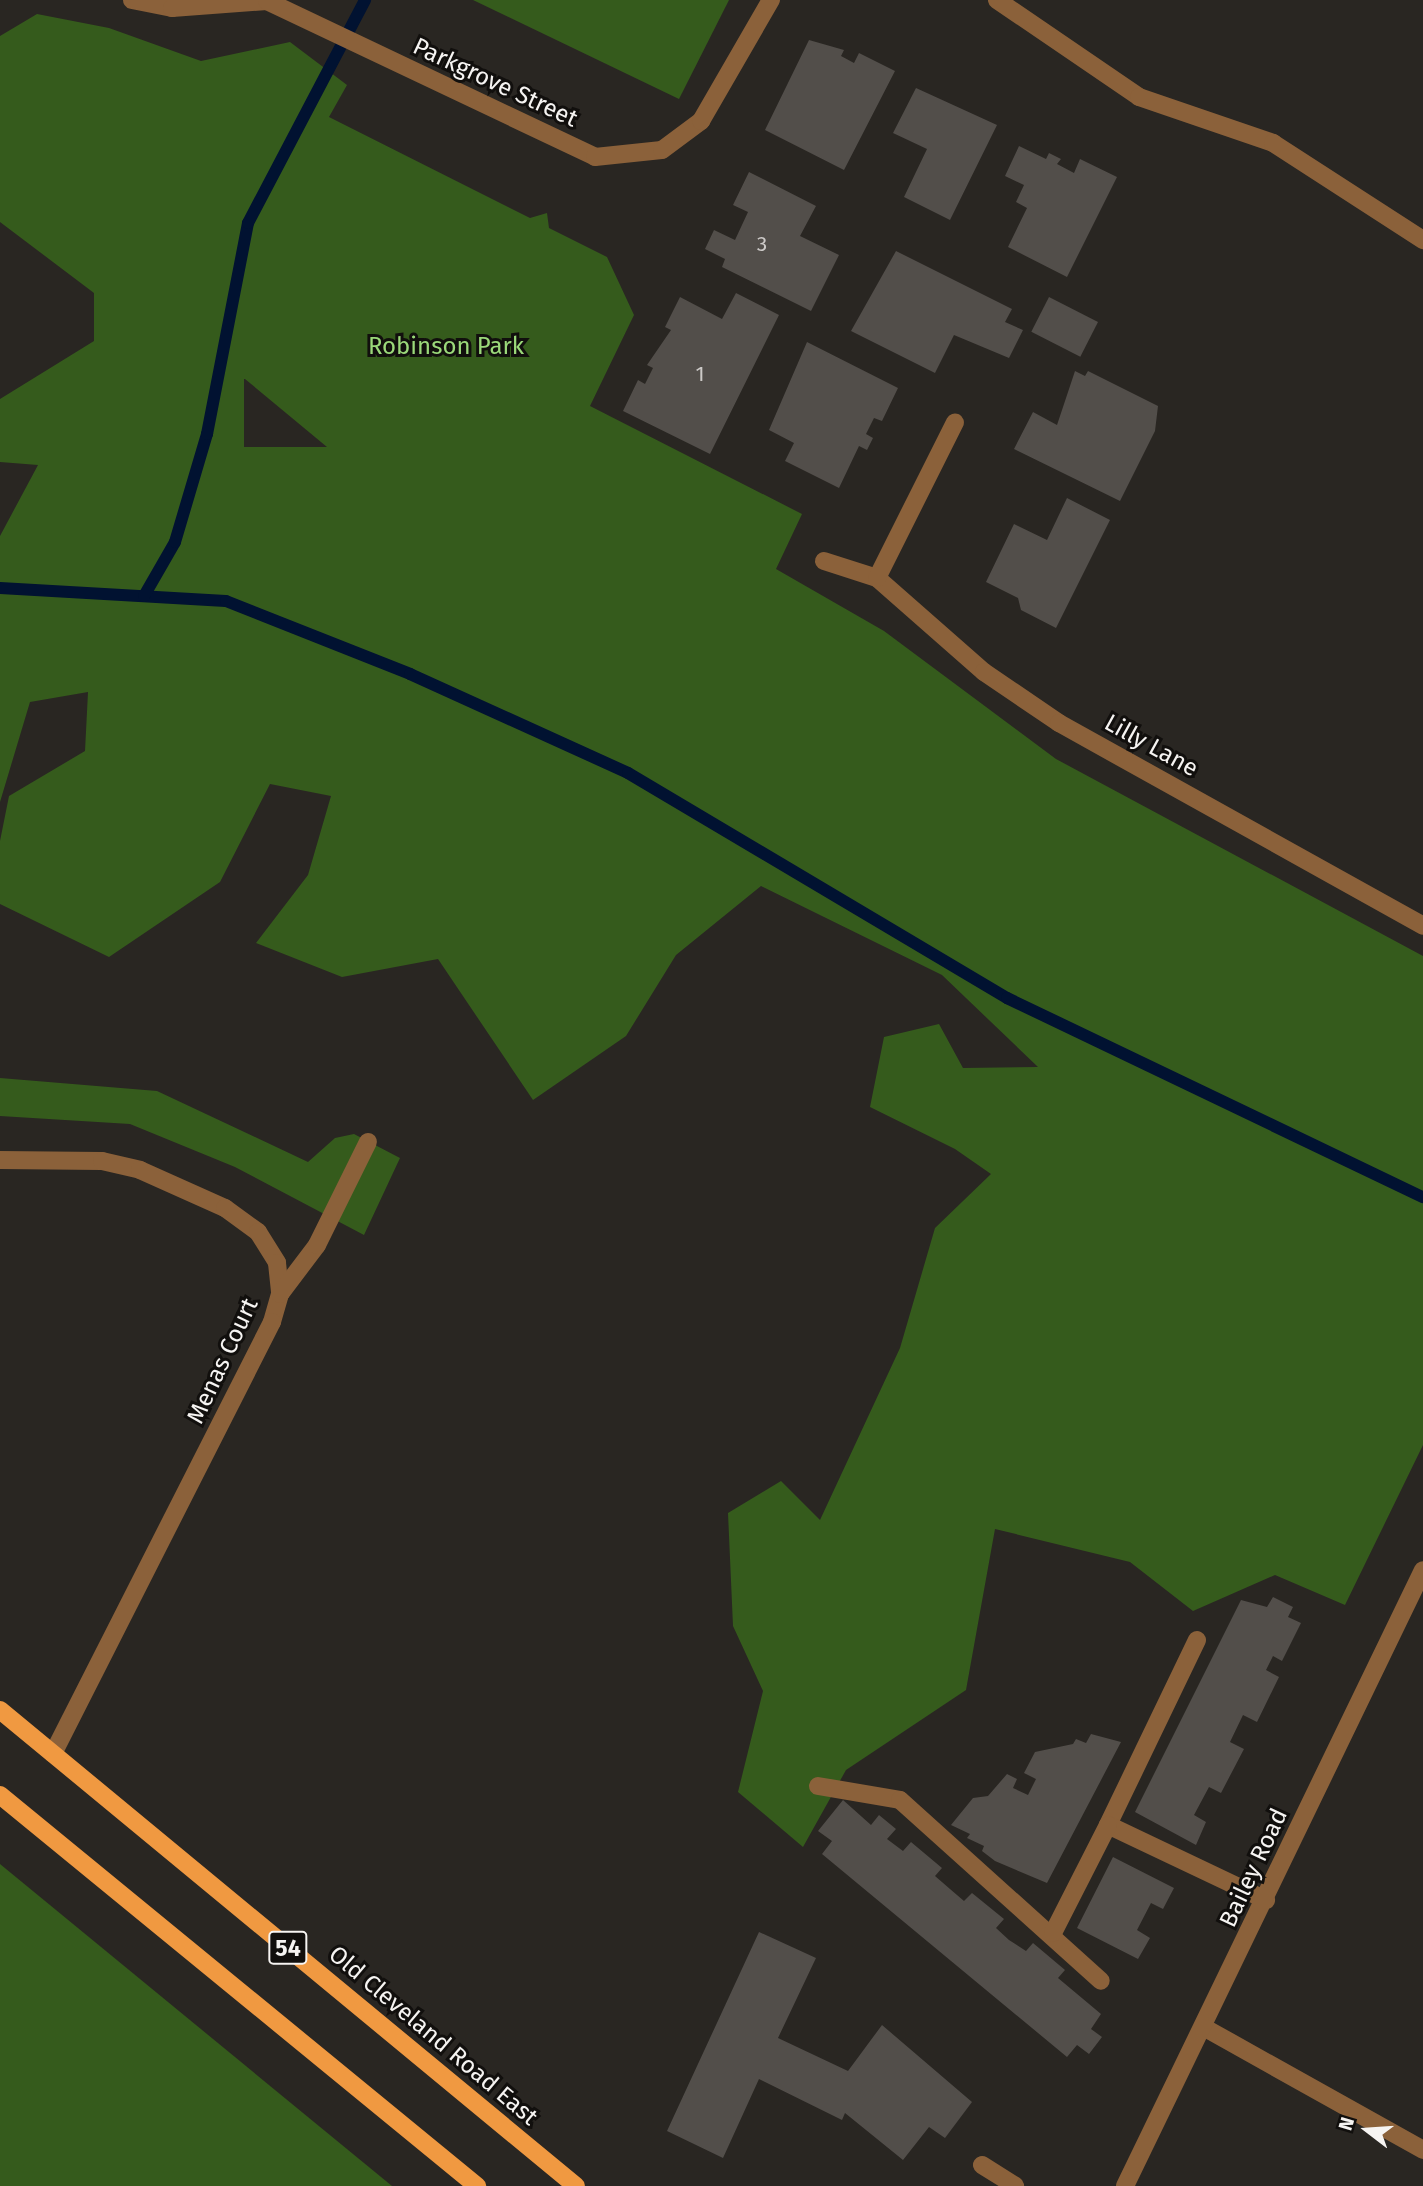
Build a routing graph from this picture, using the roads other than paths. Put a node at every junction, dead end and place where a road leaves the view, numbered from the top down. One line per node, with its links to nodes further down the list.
1 (132, 0): 4 (street, Parkgrove Street)
2 (771, 0): 4 (street, Parkgrove Street)
3 (997, 0): 5 (street)
4 (267, 1)
5 (1423, 240)
6 (955, 422): 8 (street)
7 (824, 561): 8 (street, Lilly Lane)
8 (877, 578): 9 (street, Lilly Lane)
9 (1423, 926)
10 (368, 1142): 12 (street)
11 (0, 1160): 12 (street, Menas Court)
12 (280, 1294): 16 (street, Menas Court)
13 (1423, 1570): 20 (street, Bailey Road)
14 (1197, 1640): 19 (street)
15 (0, 1710): 16 (main road, Old Cleveland Road East / 54)
16 (53, 1754): 27 (main road, Old Cleveland Road East / 54)
17 (818, 1786): 21 (street)
18 (0, 1795): 26 (main road, 54)
19 (1108, 1825): 20 (street); 21 (street)
20 (1266, 1900): 23 (street, Bailey Road)
21 (1053, 1933): 22 (street)
22 (1101, 1981)
23 (1205, 2028): 24 (street); 29 (street, Bailey Road)
24 (1423, 2150)
25 (982, 2165): 28 (street)
26 (477, 2186)
27 (576, 2186)
28 (1015, 2186)
29 (1125, 2186)

